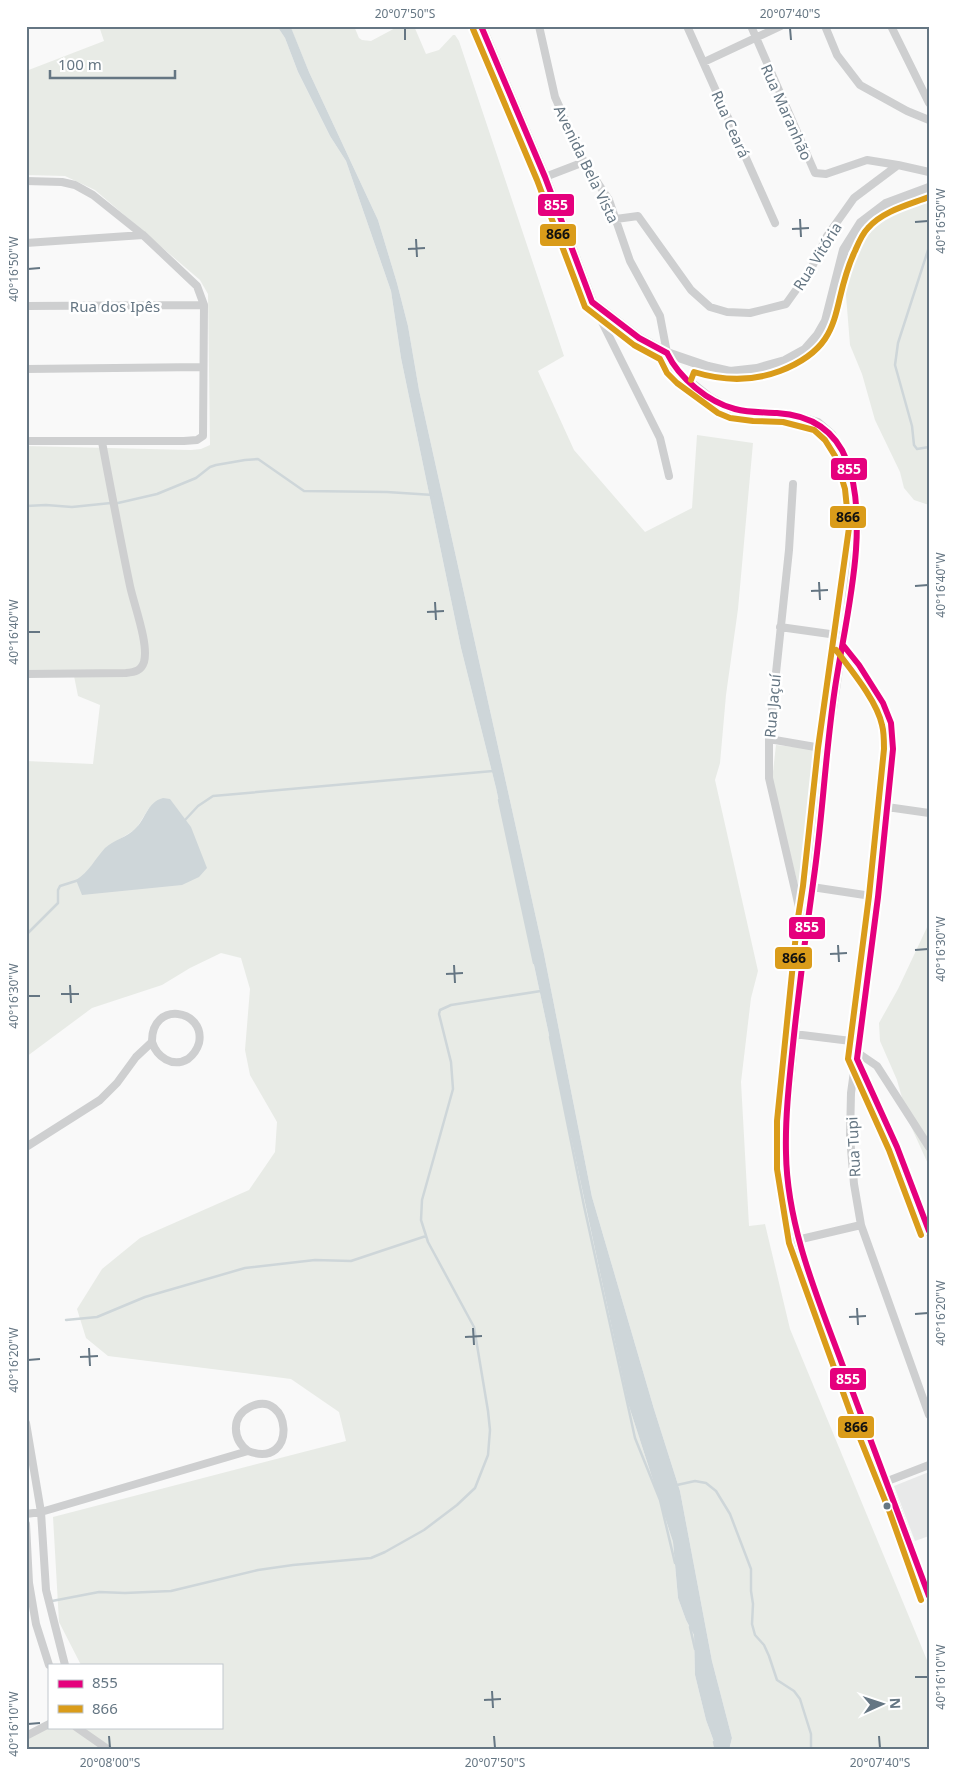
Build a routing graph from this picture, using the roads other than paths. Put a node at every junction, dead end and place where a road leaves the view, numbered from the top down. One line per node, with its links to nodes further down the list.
1 (481, 26): 15 (street)
2 (539, 26): 12 (street, Avenida Bela Vista)
3 (687, 26): 9 (street, Rua Ceará)
4 (750, 26): 8 (street, Rua Maranhão)
5 (781, 26): 8 (street)
6 (825, 26): 11 (street)
7 (891, 26): 10 (street)
8 (755, 39): 9 (street); 13 (street, Rua Maranhão)
9 (704, 62): 19 (street, Rua Ceará)
10 (929, 103)
11 (929, 120)
12 (584, 162): 15 (street); 18 (street, Avenida Bela Vista)
13 (898, 165): 14 (street); 18 (street, Rua Vitória)
14 (929, 172)
15 (545, 177): 22 (street)
16 (26, 181): 20 (street)
17 (929, 188): 26 (street)
18 (616, 219): 25 (street, Avenida Bela Vista)
19 (775, 223)
20 (143, 235): 21 (street); 23 (street)
21 (26, 243)
22 (592, 302): 25 (street); 32 (street)
23 (204, 305): 24 (street, Rua dos Ipês); 27 (street)
24 (26, 306)
25 (667, 353): 26 (street); 29 (street)
26 (692, 362): 29 (street)
27 (203, 367): 28 (street); 31 (street)
28 (26, 369)
29 (683, 377): 35 (street)
30 (26, 441): 31 (street)
31 (102, 442): 37 (street)
32 (669, 476)
33 (793, 484): 34 (street, Rua Jaçuí)
34 (780, 627): 35 (street); 38 (street, Rua Jaçuí)
35 (844, 636): 36 (street)
36 (843, 645): 39 (street); 40 (street, Rua Tupi)
37 (26, 674)
38 (769, 740): 39 (street); 44 (street, Rua Jaçuí)
39 (826, 749): 42 (street)
40 (887, 807): 41 (street); 43 (street, Rua Tupi)
41 (929, 813)
42 (812, 887): 43 (street); 44 (street)
43 (878, 897): 47 (street, Rua Tupi)
44 (806, 925): 45 (street)
45 (794, 1034): 47 (street); 53 (street)
46 (152, 1042): 46 (street); 49 (street)
47 (859, 1042): 48 (street, Rua Tupi)
48 (857, 1056): 50 (street); 51 (street, Rua Tupi); 52 (street)
49 (26, 1147)
50 (929, 1148)
51 (861, 1225): 53 (street); 54 (street, Rua Tupi)
52 (929, 1232)
53 (797, 1240): 58 (street)
54 (929, 1415)
55 (26, 1423): 59 (street)
56 (248, 1451): 56 (street); 59 (street)
57 (929, 1465): 58 (street)
58 (885, 1482): 62 (street)
59 (41, 1512): 60 (street); 64 (street)
60 (26, 1514)
61 (26, 1524): 63 (street)
62 (929, 1597)
63 (49, 1664)
64 (65, 1664)
65 (48, 1725): 67 (street)
66 (77, 1728): 68 (street)
67 (26, 1736)
68 (109, 1750)

